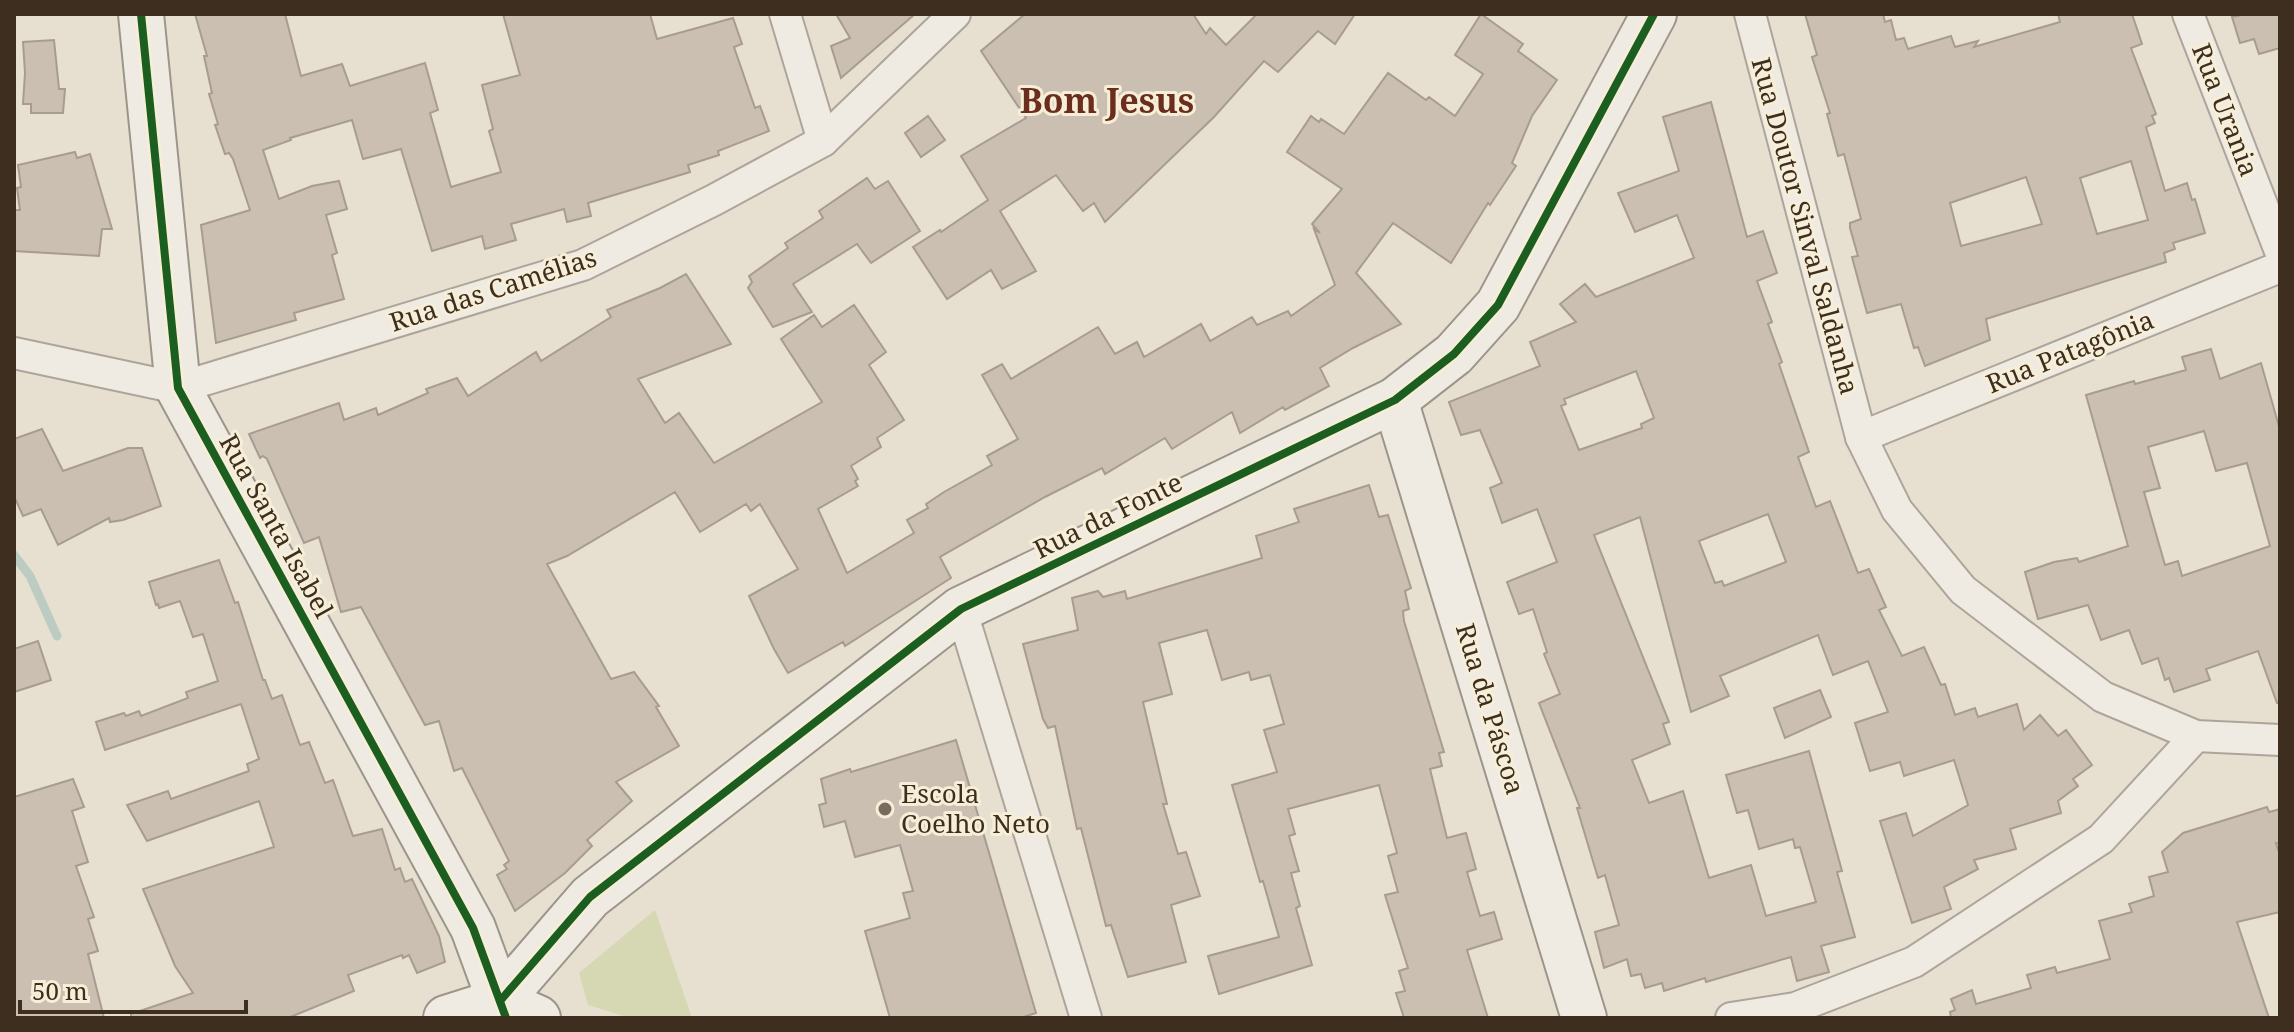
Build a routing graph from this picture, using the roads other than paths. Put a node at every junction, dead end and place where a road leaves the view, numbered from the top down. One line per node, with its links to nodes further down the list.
1 (141, 14): 11 (street, Rua Santa Isabel)
2 (785, 14): 7 (street)
3 (955, 14): 7 (street, Rua das Camélias)
4 (1654, 14): 12 (street, Rua da Fonte)
5 (1750, 14): 13 (street, Rua Doutor Sinval Saldanha)
6 (2188, 14): 8 (street, Rua Urania)
7 (823, 141): 11 (street, Rua das Camélias)
8 (2280, 251)
9 (2280, 267): 13 (street, Rua Patagônia)
10 (14, 353): 11 (street, Rua das Camélias)
11 (178, 388): 17 (street, Rua Santa Isabel)
12 (1395, 400): 14 (street, Rua da Fonte); 20 (street, Rua da Páscoa)
13 (1861, 437): 15 (street, Rua Doutor Sinval Saldanha)
14 (961, 609): 17 (street, Rua da Fonte); 19 (street)
15 (2196, 736): 16 (street); 21 (street)
16 (2280, 740)
17 (515, 1012): 18 (street)
18 (446, 1018)
19 (1086, 1018)
20 (1584, 1018)
21 (1731, 1018)

